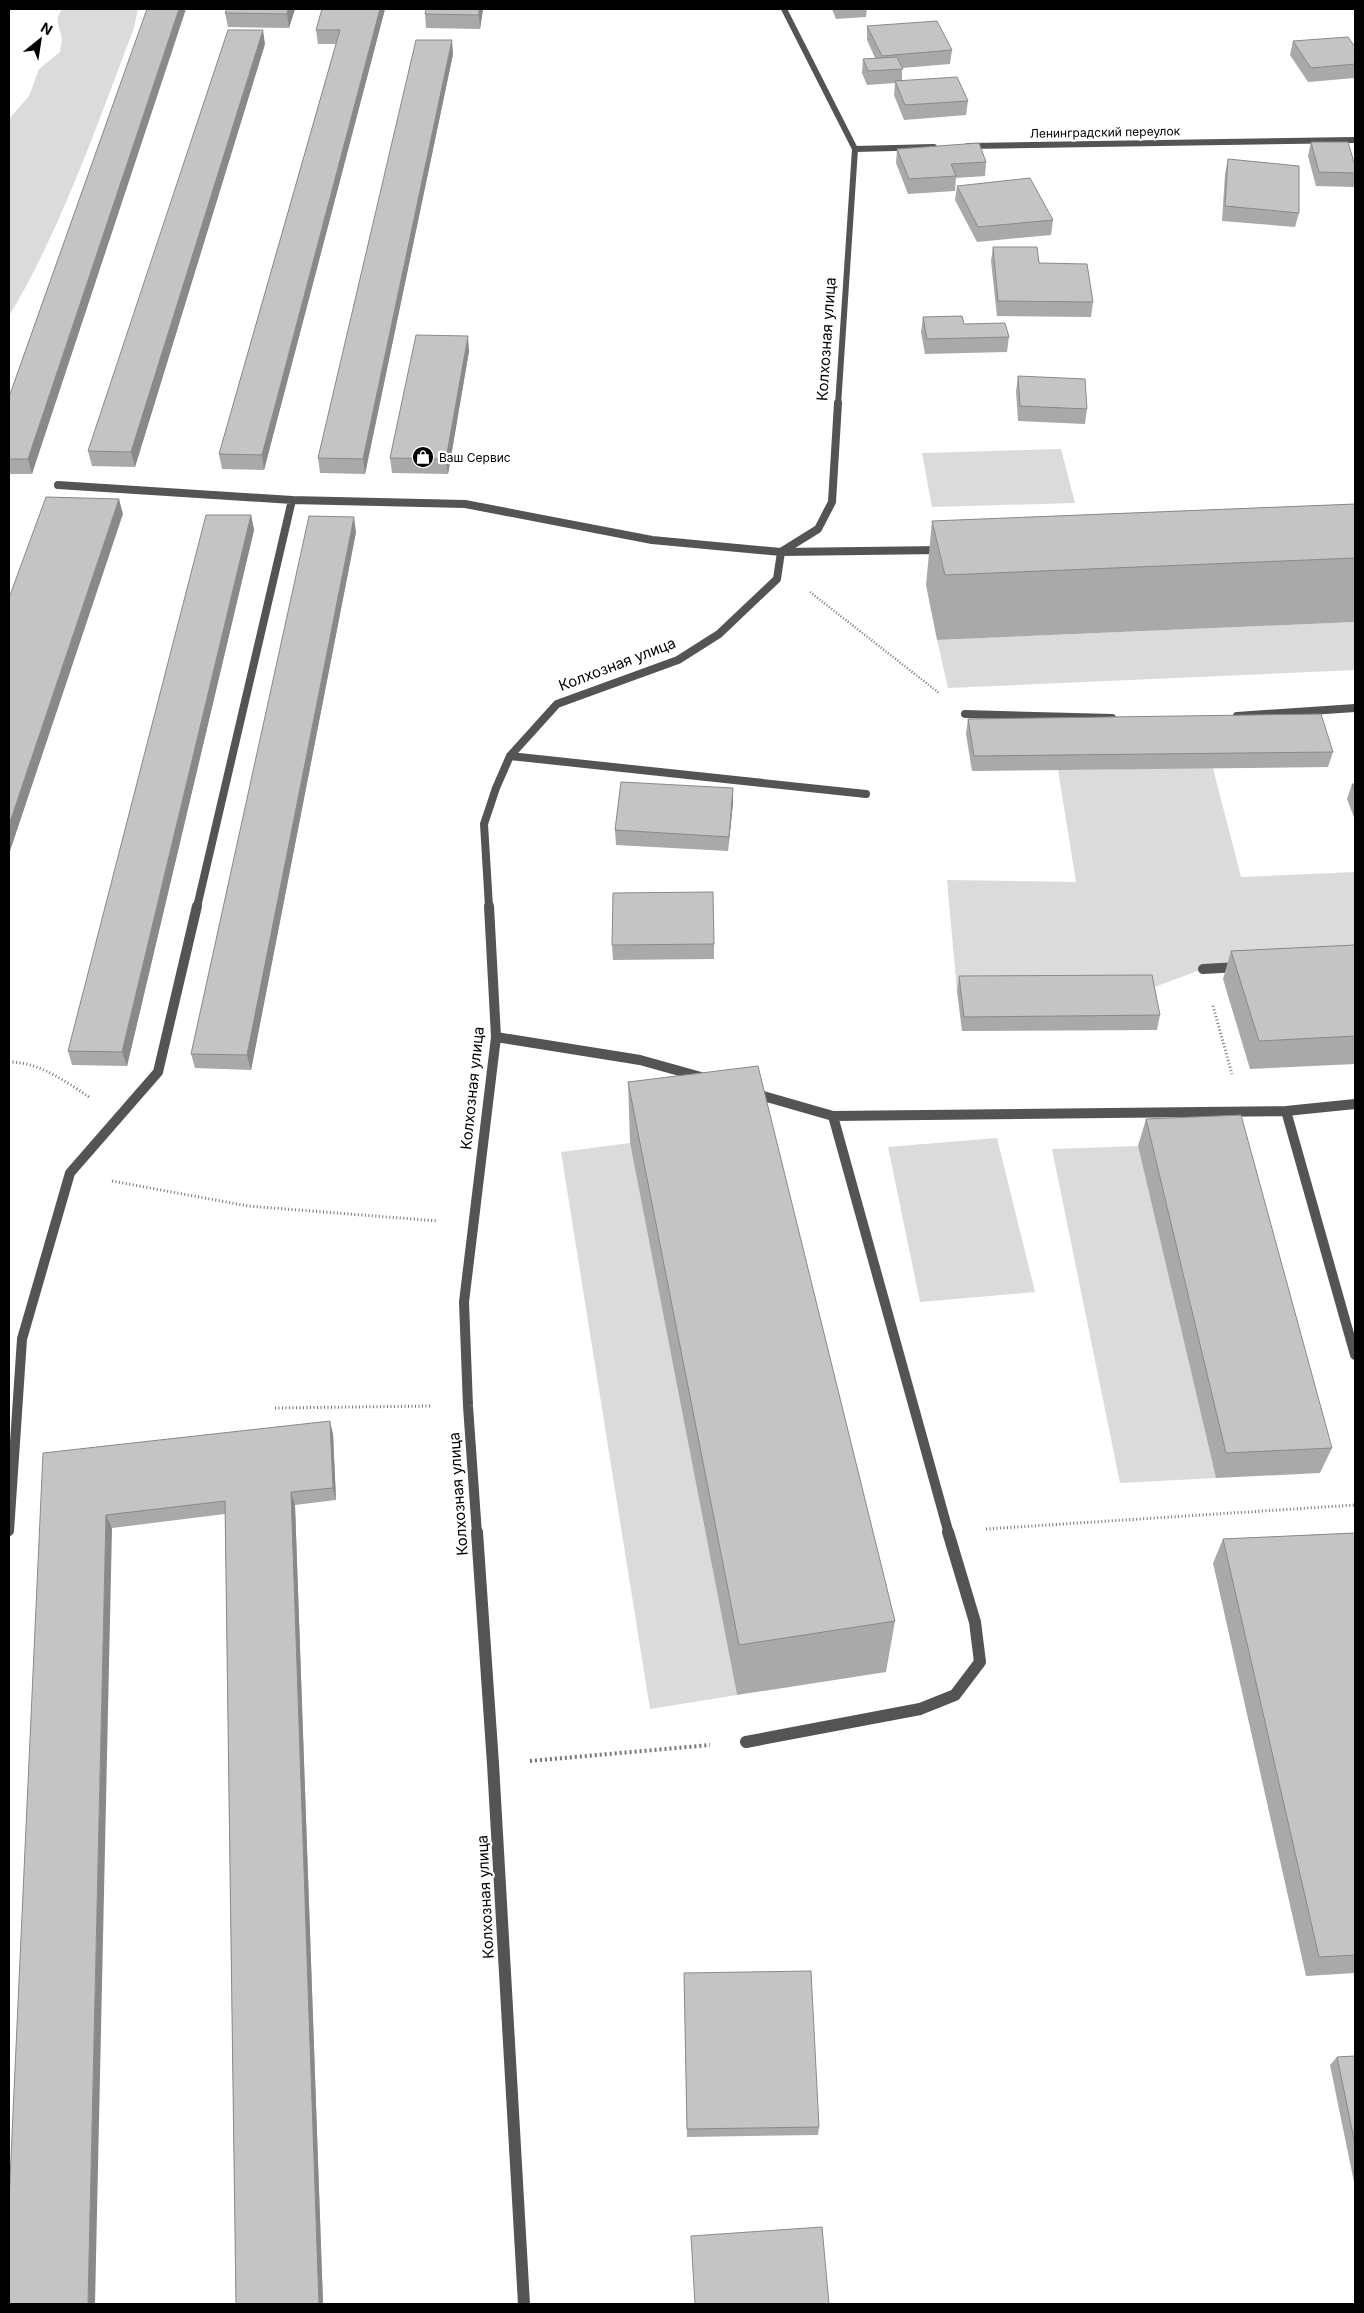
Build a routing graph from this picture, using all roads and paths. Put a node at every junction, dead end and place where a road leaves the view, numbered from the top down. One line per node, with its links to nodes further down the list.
1 (784, 9): 5 (street)
2 (1355, 140): 3 (street, Ленинградский переулок)
3 (962, 146)
4 (942, 147): 5 (street)
5 (855, 149): 9 (street, Колхозная улица)
6 (58, 485): 7 (street)
7 (292, 500): 9 (street); 25 (street)
8 (950, 550): 9 (street)
9 (780, 552): 11 (path); 14 (street, Колхозная улица)
10 (1355, 708): 12 (street)
11 (965, 714): 13 (street)
12 (1228, 717)
13 (1121, 718)
14 (510, 756): 15 (street); 18 (street, Колхозная улица)
15 (866, 794)
16 (1250, 967): 17 (street)
17 (1203, 969): 24 (path)
18 (496, 1037): 20 (street); 28 (street, Колхозная улица)
19 (9, 1062): 25 (path)
20 (714, 1081)
21 (741, 1089): 26 (street)
22 (1355, 1104): 23 (street)
23 (1286, 1110): 24 (street); 29 (street)
24 (1243, 1112): 26 (street)
25 (123, 1113): 27 (street)
26 (833, 1116): 34 (street)
27 (70, 1173): 28 (path); 33 (street)
28 (473, 1224): 30 (street, Колхозная улица)
29 (1355, 1355)
30 (468, 1406): 31 (path); 36 (street, Колхозная улица)
31 (274, 1408)
32 (1355, 1505): 34 (path)
33 (9, 1531)
34 (948, 1532): 35 (street)
35 (746, 1742): 36 (path)
36 (493, 1764): 37 (street, Колхозная улица)
37 (524, 2304)

